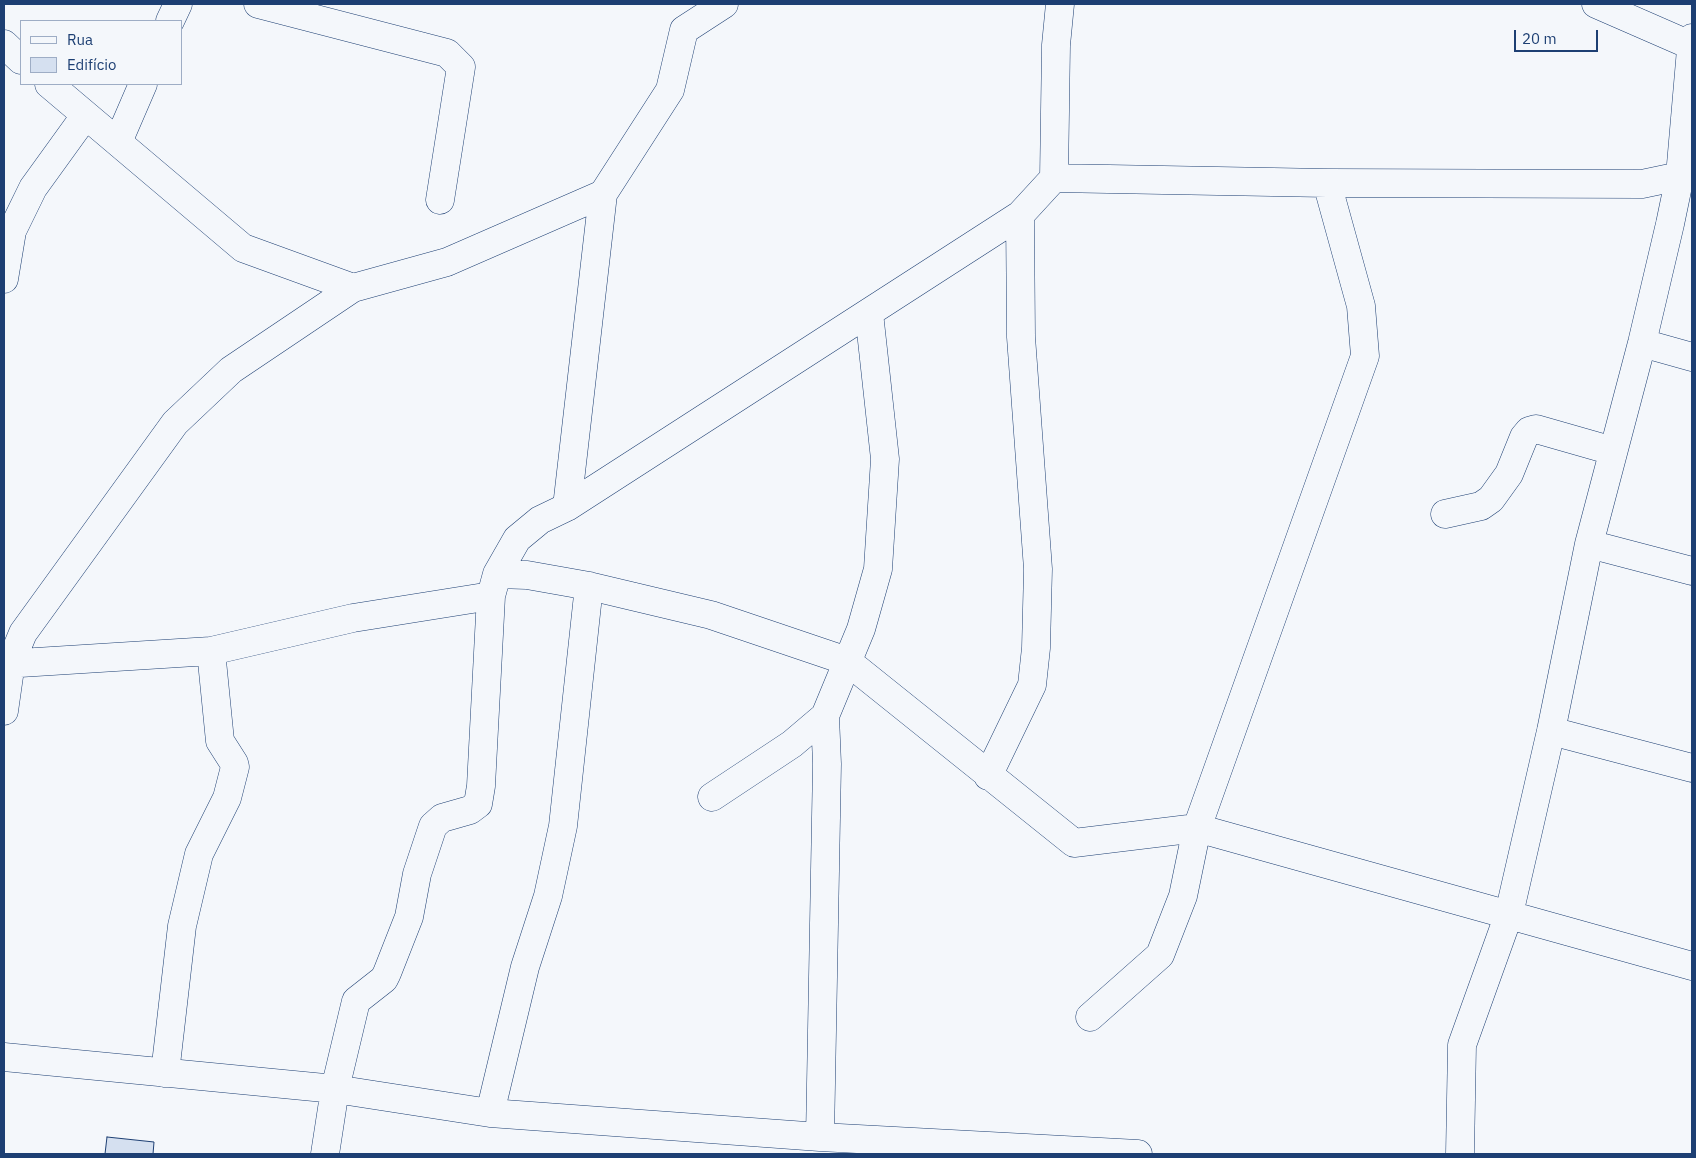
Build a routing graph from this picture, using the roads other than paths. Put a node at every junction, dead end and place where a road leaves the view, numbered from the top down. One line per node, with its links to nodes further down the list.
1 (178, 4): 7 (street)
2 (258, 4): 19 (street)
3 (724, 4): 6 (street)
4 (1060, 4): 16 (street)
5 (1596, 4): 8 (street)
6 (683, 17): 18 (street)
7 (170, 20)
8 (1691, 42): 15 (street)
9 (4, 44): 10 (street)
10 (20, 59)
11 (50, 85): 13 (street)
12 (143, 85): 14 (street)
13 (85, 116): 14 (street); 21 (street)
14 (118, 142): 23 (street)
15 (1686, 177): 17 (street); 25 (street)
16 (1054, 178): 17 (street); 20 (street)
17 (1327, 183): 44 (street)
18 (603, 194): 23 (street); 28 (street)
19 (440, 200)
20 (1020, 215): 24 (street); 42 (street)
21 (8, 232): 22 (street)
22 (4, 279)
23 (353, 288): 34 (street)
24 (869, 313): 28 (street); 36 (street)
25 (1642, 343): 26 (street); 27 (street)
26 (1692, 357)
27 (1614, 451): 29 (street); 30 (street)
28 (567, 507): 32 (street)
29 (1445, 514)
30 (1589, 544): 31 (street); 40 (street)
31 (1692, 571)
32 (494, 585): 33 (street); 35 (street); 50 (street)
33 (589, 586): 36 (street); 51 (street)
34 (13, 630): 37 (street)
35 (211, 651): 37 (street); 49 (street)
36 (847, 661): 39 (street); 42 (street)
37 (7, 663): 38 (street)
38 (4, 711)
39 (824, 716): 43 (street); 52 (street)
40 (1551, 731): 41 (street); 45 (street)
41 (1692, 768)
42 (988, 776): 44 (street)
43 (712, 797)
44 (1197, 828): 45 (street); 47 (street)
45 (1509, 914): 46 (street); 55 (street)
46 (1692, 966)
47 (1090, 1017)
48 (4, 1057): 49 (street)
49 (165, 1073): 50 (street)
50 (335, 1089): 51 (street); 53 (street)
51 (490, 1113): 52 (street)
52 (820, 1137): 54 (street)
53 (325, 1154)
54 (1138, 1154)
55 (1460, 1154)

